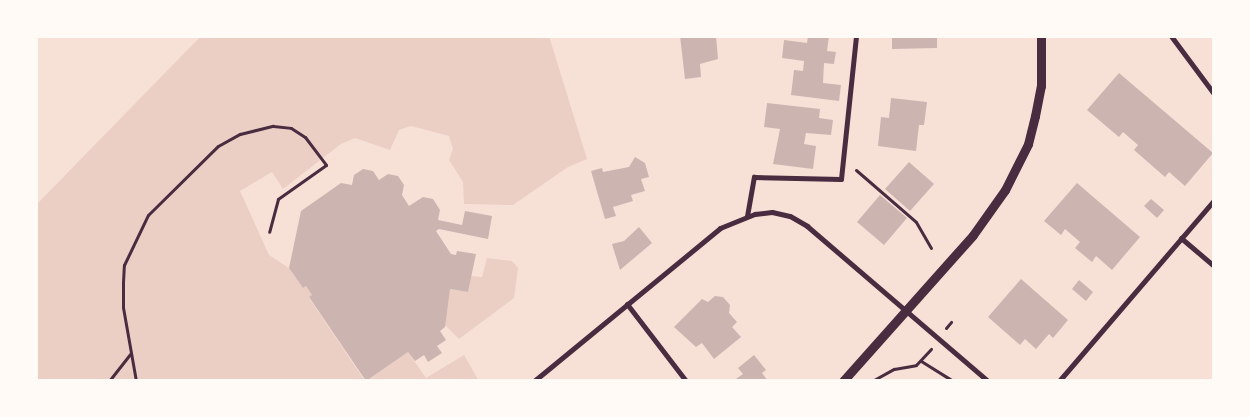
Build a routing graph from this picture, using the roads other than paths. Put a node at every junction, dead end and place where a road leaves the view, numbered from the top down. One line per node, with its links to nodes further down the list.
1 (856, 36): 6 (street)
2 (1041, 36): 10 (street)
3 (1171, 36): 4 (street)
4 (1214, 94)
5 (1214, 200): 7 (street)
6 (747, 216): 9 (street); 10 (street)
7 (1181, 238): 8 (street); 15 (street)
8 (1214, 266)
9 (627, 304): 11 (street); 12 (street)
10 (905, 313): 13 (street); 14 (street)
11 (534, 381)
12 (686, 381)
13 (843, 381)
14 (988, 381)
15 (1059, 381)

